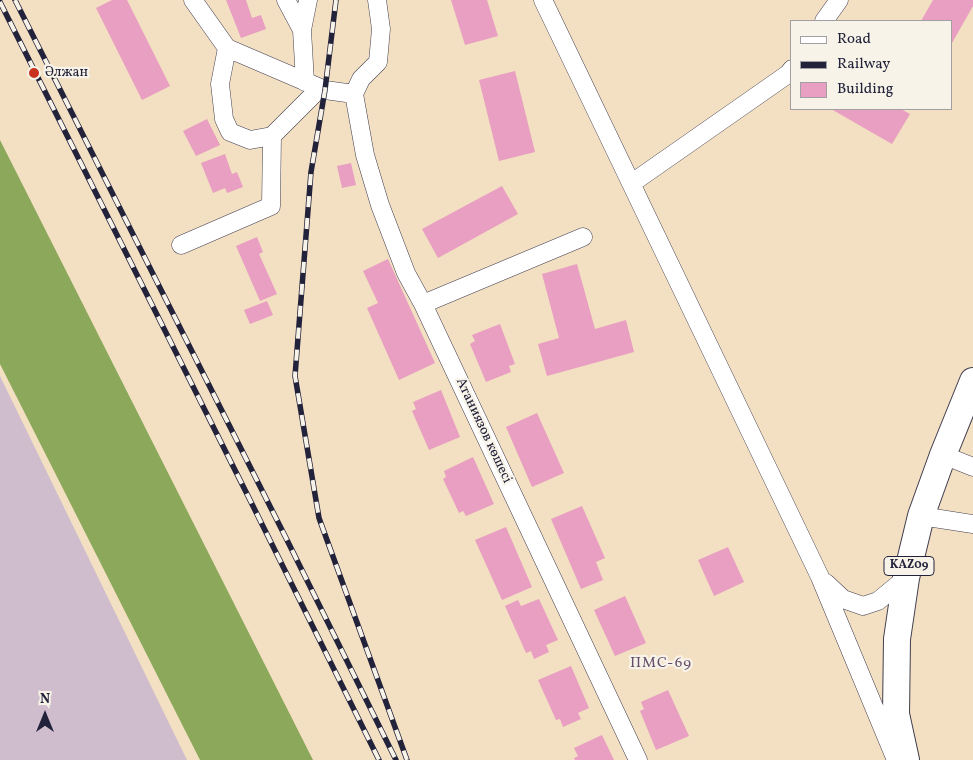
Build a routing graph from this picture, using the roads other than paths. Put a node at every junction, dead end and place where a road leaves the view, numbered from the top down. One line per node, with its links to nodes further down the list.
1 (193, 0): 9 (street)
2 (286, 0): 8 (street)
3 (308, 0): 8 (street)
4 (378, 0): 12 (street)
5 (543, 0): 14 (street)
6 (839, 0): 7 (street)
7 (825, 20)
8 (302, 30): 11 (street)
9 (226, 48): 11 (street); 13 (street)
10 (790, 72): 14 (street)
11 (313, 85): 12 (street); 13 (street)
12 (354, 94): 17 (street, Атаниязов көшесі)
13 (272, 136): 16 (street)
14 (632, 183): 23 (street)
15 (583, 237): 17 (street)
16 (181, 245)
17 (423, 304): 25 (street, Атаниязов көшесі)
18 (973, 381): 19 (highway, KAZ09)
19 (943, 455): 20 (street); 21 (highway, KAZ09)
20 (973, 467)
21 (921, 516): 22 (street); 24 (highway, KAZ09)
22 (973, 524)
23 (820, 577): 24 (street); 26 (street)
24 (906, 578): 27 (highway, KAZ09)
25 (638, 760)
26 (896, 760)
27 (906, 760)

